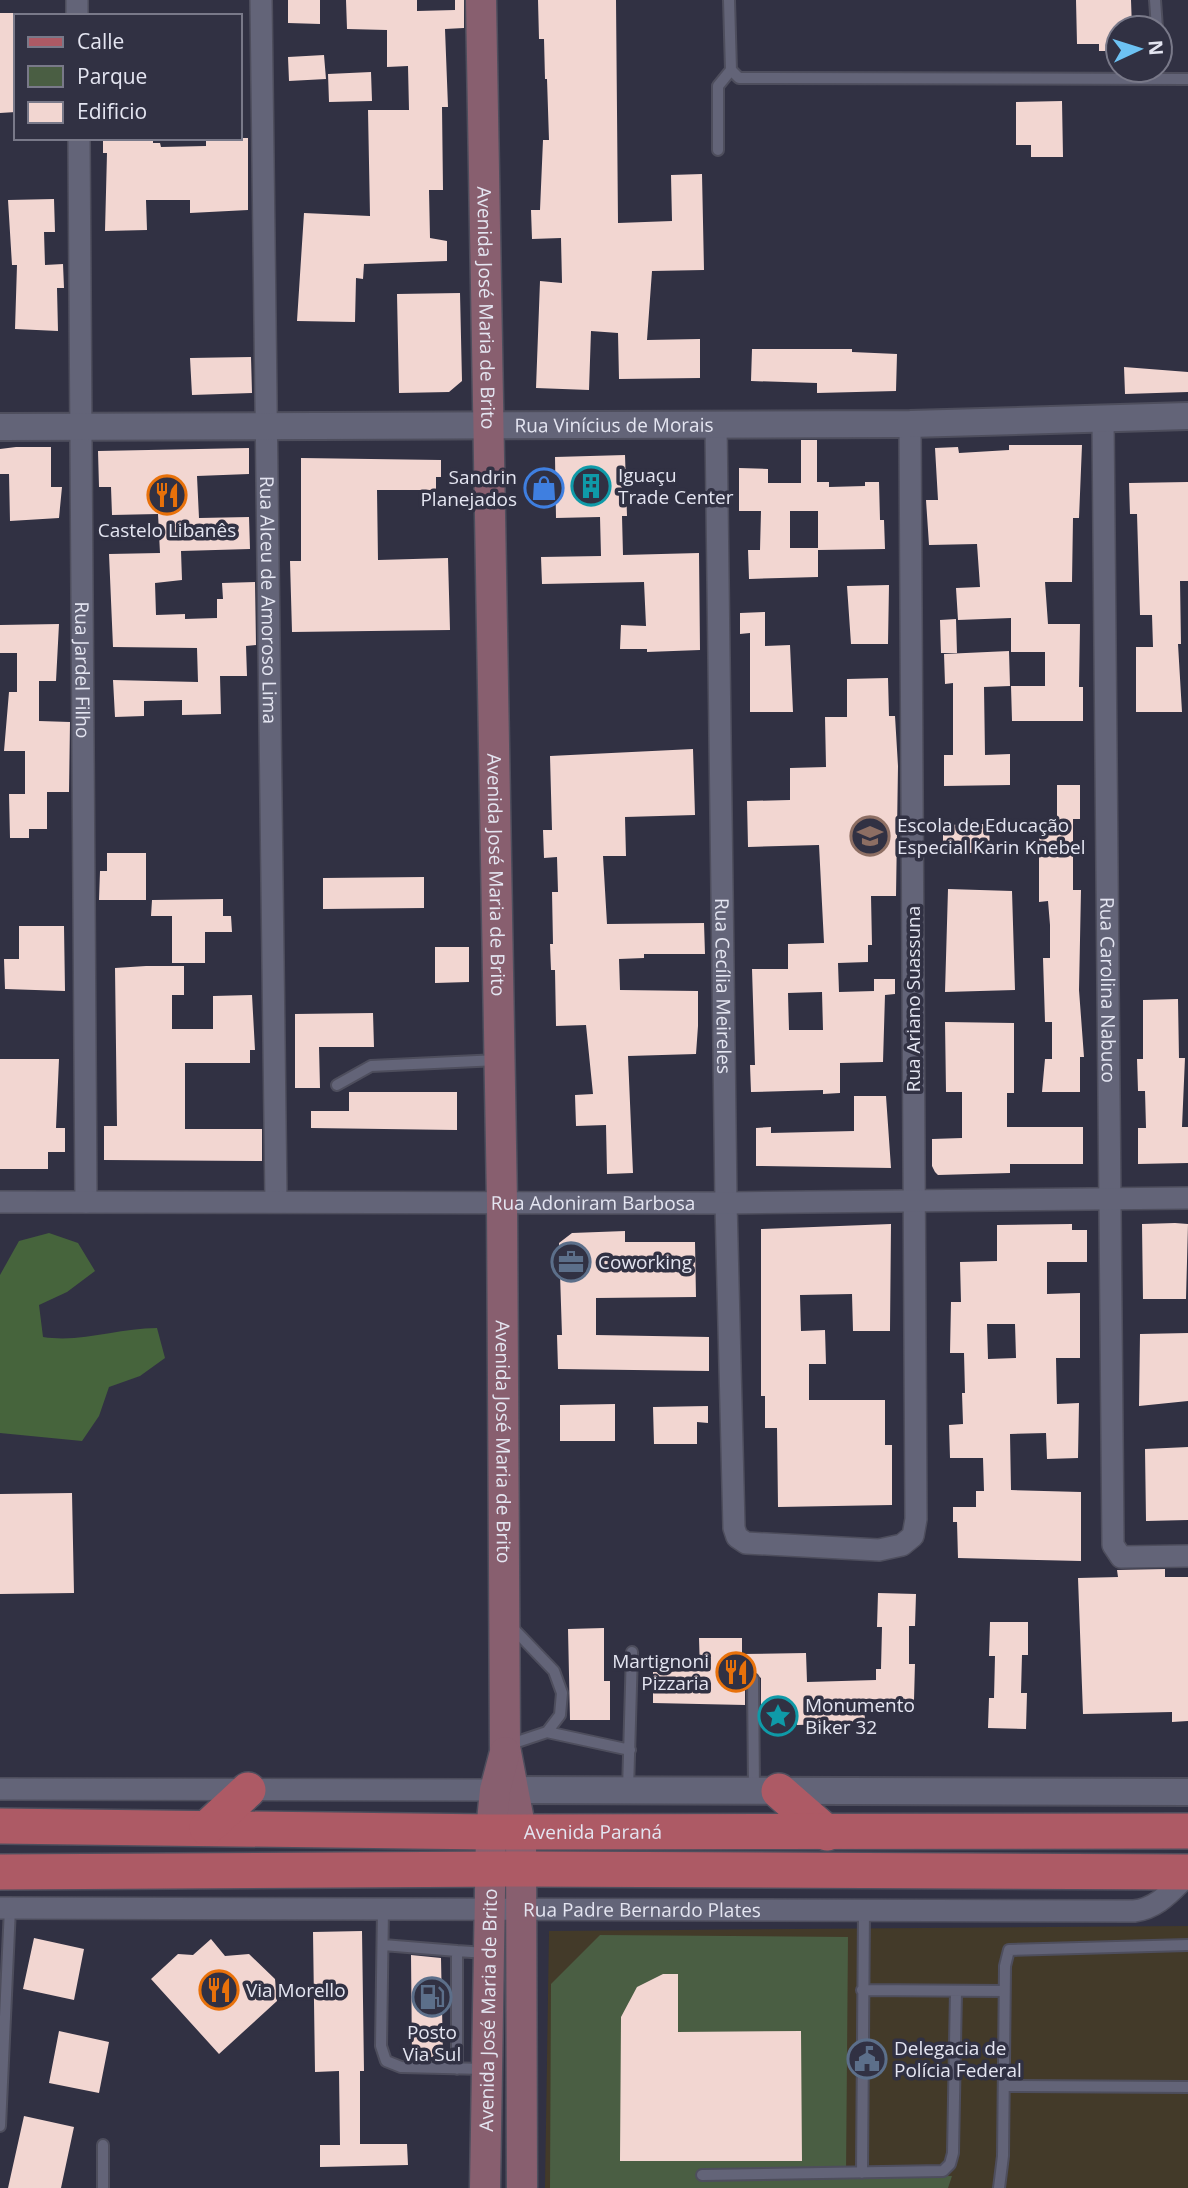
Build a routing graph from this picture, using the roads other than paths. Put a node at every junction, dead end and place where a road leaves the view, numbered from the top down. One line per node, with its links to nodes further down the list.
1 (261, 0): 13 (street, Rua Alceu de Amoroso Lima)
2 (481, 0): 12 (main road, Avenida José Maria de Brito)
3 (729, 0): 4 (lane)
4 (731, 70): 5 (lane); 7 (lane)
5 (1104, 75)
6 (79, 140): 14 (street, Rua Jardel Filho)
7 (718, 150)
8 (1188, 416): 9 (street, Rua Vinícius de Morais)
9 (1103, 420): 11 (street, Rua Vinícius de Morais); 19 (street, Rua Carolina Nabuco)
10 (716, 424): 11 (street, Rua Vinícius de Morais); 12 (street, Rua Vinícius de Morais); 25 (street, Rua Cecília Meireles)
11 (910, 424): 20 (street, Rua Ariano Suassuna)
12 (491, 425): 13 (street, Rua Vinícius de Morais); 16 (main road, Avenida José Maria de Brito)
13 (266, 426): 14 (street, Rua Vinícius de Morais); 21 (street, Rua Alceu de Amoroso Lima)
14 (83, 427): 15 (street, Rua Vinícius de Morais); 23 (street, Rua Jardel Filho)
15 (0, 428)
16 (500, 1060): 17 (lane); 24 (main road, Avenida José Maria de Brito)
17 (337, 1084)
18 (1188, 1198): 19 (street, Rua Adoniram Barbosa)
19 (1109, 1199): 20 (street, Rua Adoniram Barbosa); 27 (street, Rua Carolina Nabuco)
20 (914, 1200): 25 (street, Rua Adoniram Barbosa); 26 (street, Rua Ariano Suassuna)
21 (276, 1201): 23 (street, Rua Adoniram Barbosa); 24 (street, Rua Adoniram Barbosa)
22 (0, 1202): 23 (street, Rua Adoniram Barbosa)
23 (86, 1202)
24 (502, 1202): 25 (street, Rua Adoniram Barbosa); 28 (main road, Avenida José Maria de Brito)
25 (726, 1203): 26 (street, Rua Cecília Meireles)
26 (746, 1543)
27 (1188, 1556)
28 (505, 1619): 31 (lane); 32 (main road, Avenida José Maria de Brito)
29 (632, 1652): 33 (lane)
30 (753, 1679): 38 (lane)
31 (547, 1732): 32 (lane); 33 (lane)
32 (505, 1748): 36 (main road, Avenida José Maria de Brito)
33 (630, 1749): 37 (lane)
34 (0, 1789): 35 (street)
35 (248, 1790): 36 (street); 41 (main road)
36 (505, 1790): 37 (street); 42 (main road, Avenida José Maria de Brito)
37 (628, 1790): 38 (street)
38 (766, 1791): 39 (street); 44 (main road)
39 (1188, 1791)
40 (0, 1826): 41 (main road, Avenida Paraná)
41 (207, 1828): 42 (main road, Avenida Paraná)
42 (506, 1831): 44 (main road, Avenida Paraná); 45 (main road, Avenida José Maria de Brito)
43 (1188, 1831): 44 (main road, Avenida Paraná)
44 (827, 1833)
45 (505, 1869): 46 (main road, Avenida Paraná); 47 (main road, Avenida Paraná); 50 (main road, Avenida José Maria de Brito); 51 (main road, Avenida José Maria de Brito)
46 (0, 1872)
47 (1188, 1873): 52 (street, Rua Padre Bernardo Plates)
48 (5, 1908): 49 (street, Rua Padre Bernardo Plates); 64 (lane)
49 (383, 1909): 51 (street, Rua Padre Bernardo Plates); 53 (lane)
50 (522, 1909): 51 (street, Rua Padre Bernardo Plates); 52 (street, Rua Padre Bernardo Plates); 70 (main road, Avenida José Maria de Brito)
51 (490, 1910): 56 (main road, Avenida José Maria de Brito)
52 (864, 1910): 57 (lane)
53 (383, 1945): 55 (lane); 60 (lane)
54 (1188, 1945): 59 (lane)
55 (457, 1951): 56 (lane); 60 (lane)
56 (490, 1954): 61 (main road, Avenida José Maria de Brito)
57 (862, 1990): 58 (lane); 66 (lane)
58 (956, 1991): 59 (lane); 66 (lane)
59 (1004, 1991): 62 (lane)
60 (457, 2069): 61 (lane)
61 (488, 2069): 69 (main road, Avenida José Maria de Brito)
62 (1005, 2085): 63 (lane); 71 (lane)
63 (1188, 2087)
64 (0, 2126)
65 (103, 2145): 68 (lane)
66 (862, 2173): 67 (lane)
67 (702, 2175)
68 (103, 2188)
69 (485, 2188)
70 (522, 2188)
71 (999, 2188)

